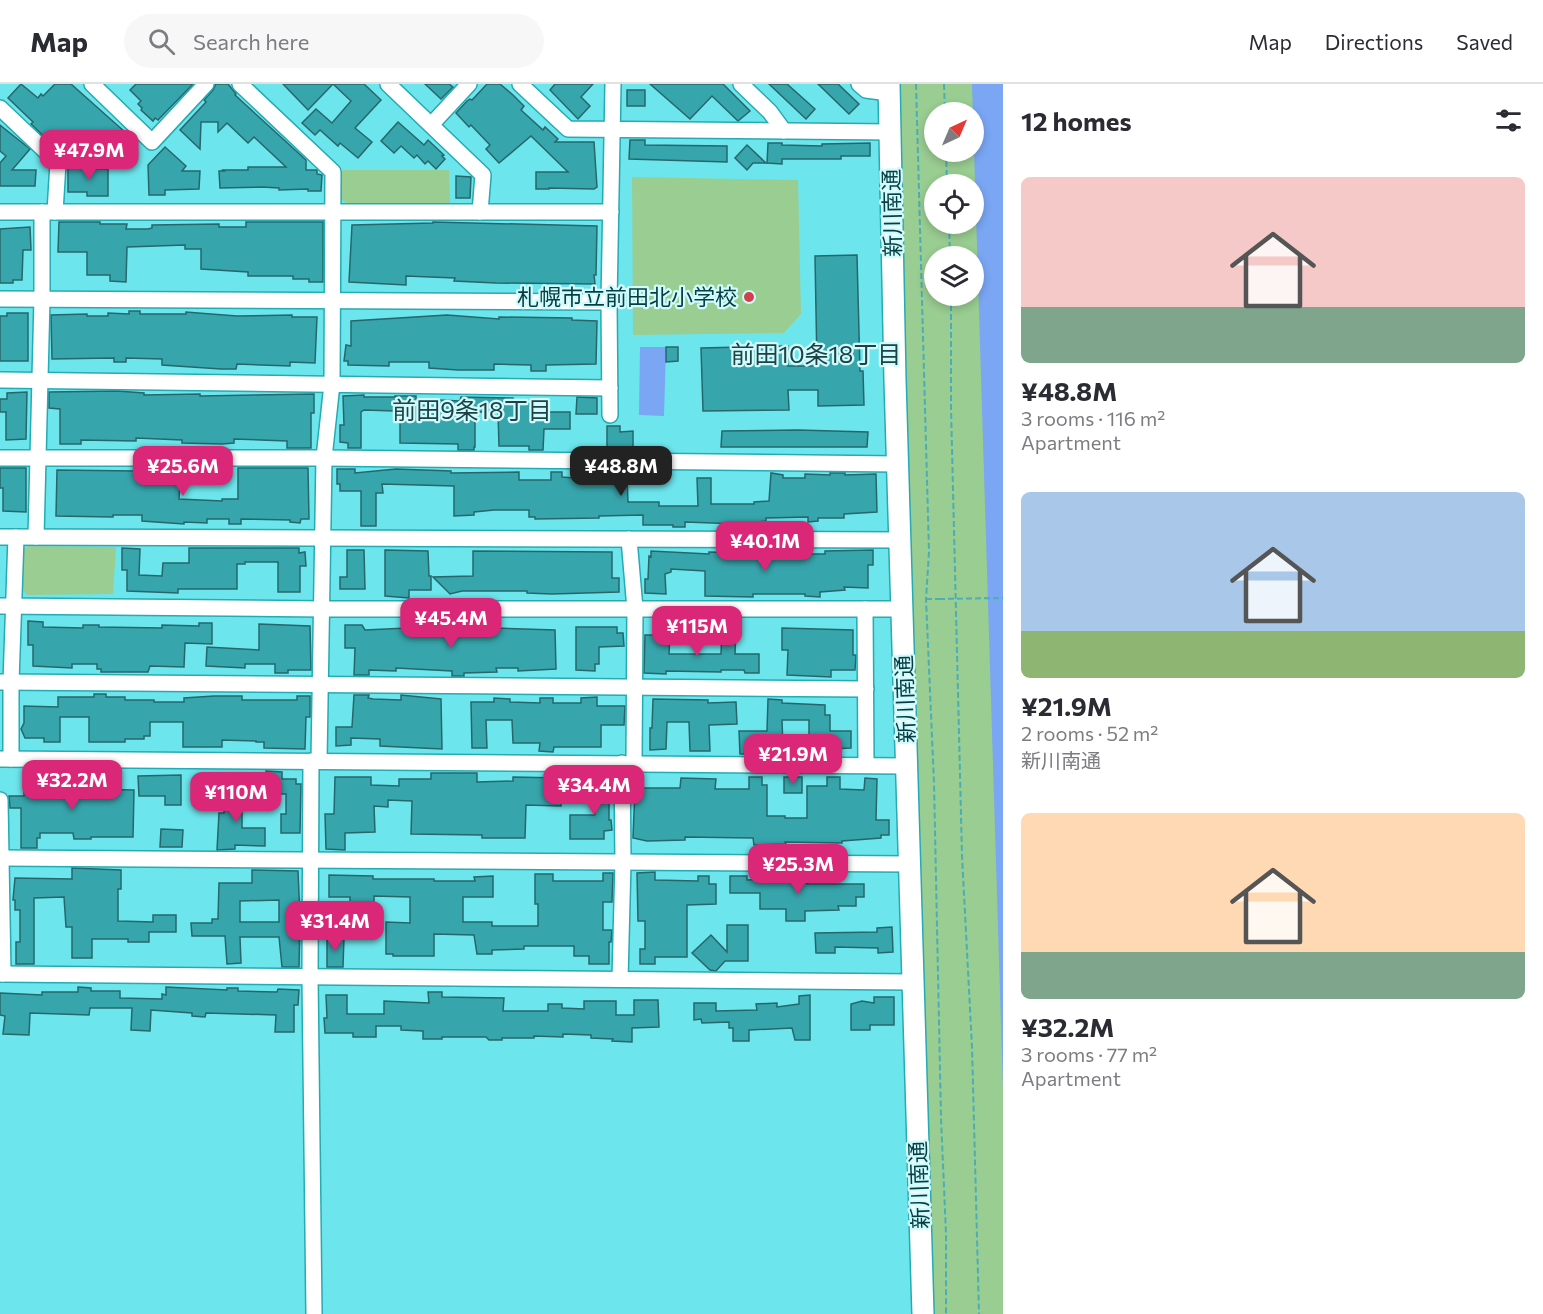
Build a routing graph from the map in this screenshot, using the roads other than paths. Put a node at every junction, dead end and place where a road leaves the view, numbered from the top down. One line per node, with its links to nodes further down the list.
1 (92, 84): 2 (street)
2 (206, 84)
3 (240, 84): 18 (street)
4 (388, 84): 12 (street)
5 (470, 84): 12 (street)
6 (520, 84): 13 (street)
7 (613, 84): 13 (street)
8 (741, 84): 14 (street)
9 (859, 84): 10 (street)
10 (889, 89): 15 (street, 新川南通)
11 (0, 108): 17 (street)
12 (431, 125): 19 (street)
13 (612, 129): 14 (street); 20 (street)
14 (784, 131): 15 (street)
15 (891, 132): 33 (street, 新川南通)
16 (0, 212): 17 (street)
17 (48, 212): 18 (street); 22 (street)
18 (333, 212): 19 (street); 23 (street)
19 (480, 212): 20 (street)
20 (610, 212): 24 (street)
21 (0, 299): 22 (street)
22 (42, 299): 23 (street); 26 (street)
23 (332, 301): 24 (street); 27 (street)
24 (609, 302): 28 (street)
25 (0, 380): 26 (street)
26 (39, 380): 27 (street); 31 (street)
27 (332, 384): 28 (street); 32 (street)
28 (610, 388): 29 (street)
29 (610, 415)
30 (0, 458): 31 (street)
31 (38, 458): 32 (street); 36 (street)
32 (324, 458): 33 (street); 37 (street)
33 (898, 464): 39 (street, 新川南通)
34 (0, 537): 35 (street)
35 (16, 537): 36 (street); 40 (street)
36 (36, 537): 37 (street)
37 (324, 538): 38 (street); 41 (street)
38 (629, 539): 39 (street); 42 (street)
39 (900, 540): 44 (street, 新川南通)
40 (7, 606): 41 (street); 45 (street)
41 (322, 609): 42 (street); 46 (street)
42 (635, 609): 43 (street); 47 (street)
43 (866, 609): 44 (street); 48 (street)
44 (902, 609): 53 (street, 新川南通)
45 (6, 682): 46 (street); 49 (street)
46 (320, 685): 47 (street); 50 (street)
47 (634, 687): 48 (street); 51 (street)
48 (866, 689): 52 (street)
49 (5, 759): 50 (street)
50 (315, 761): 51 (street); 56 (street)
51 (628, 763): 52 (street); 57 (street)
52 (866, 765): 53 (street)
53 (907, 766): 58 (street, 新川南通)
54 (0, 801): 55 (street)
55 (1, 858): 56 (street); 59 (street)
56 (309, 860): 57 (street); 60 (street)
57 (623, 862): 58 (street); 61 (street)
58 (910, 864): 62 (street, 新川南通)
59 (1, 974): 60 (street)
60 (310, 977): 61 (street); 63 (street)
61 (620, 979): 62 (street)
62 (913, 982): 64 (street, 新川南通)
63 (314, 1314)
64 (923, 1314)

